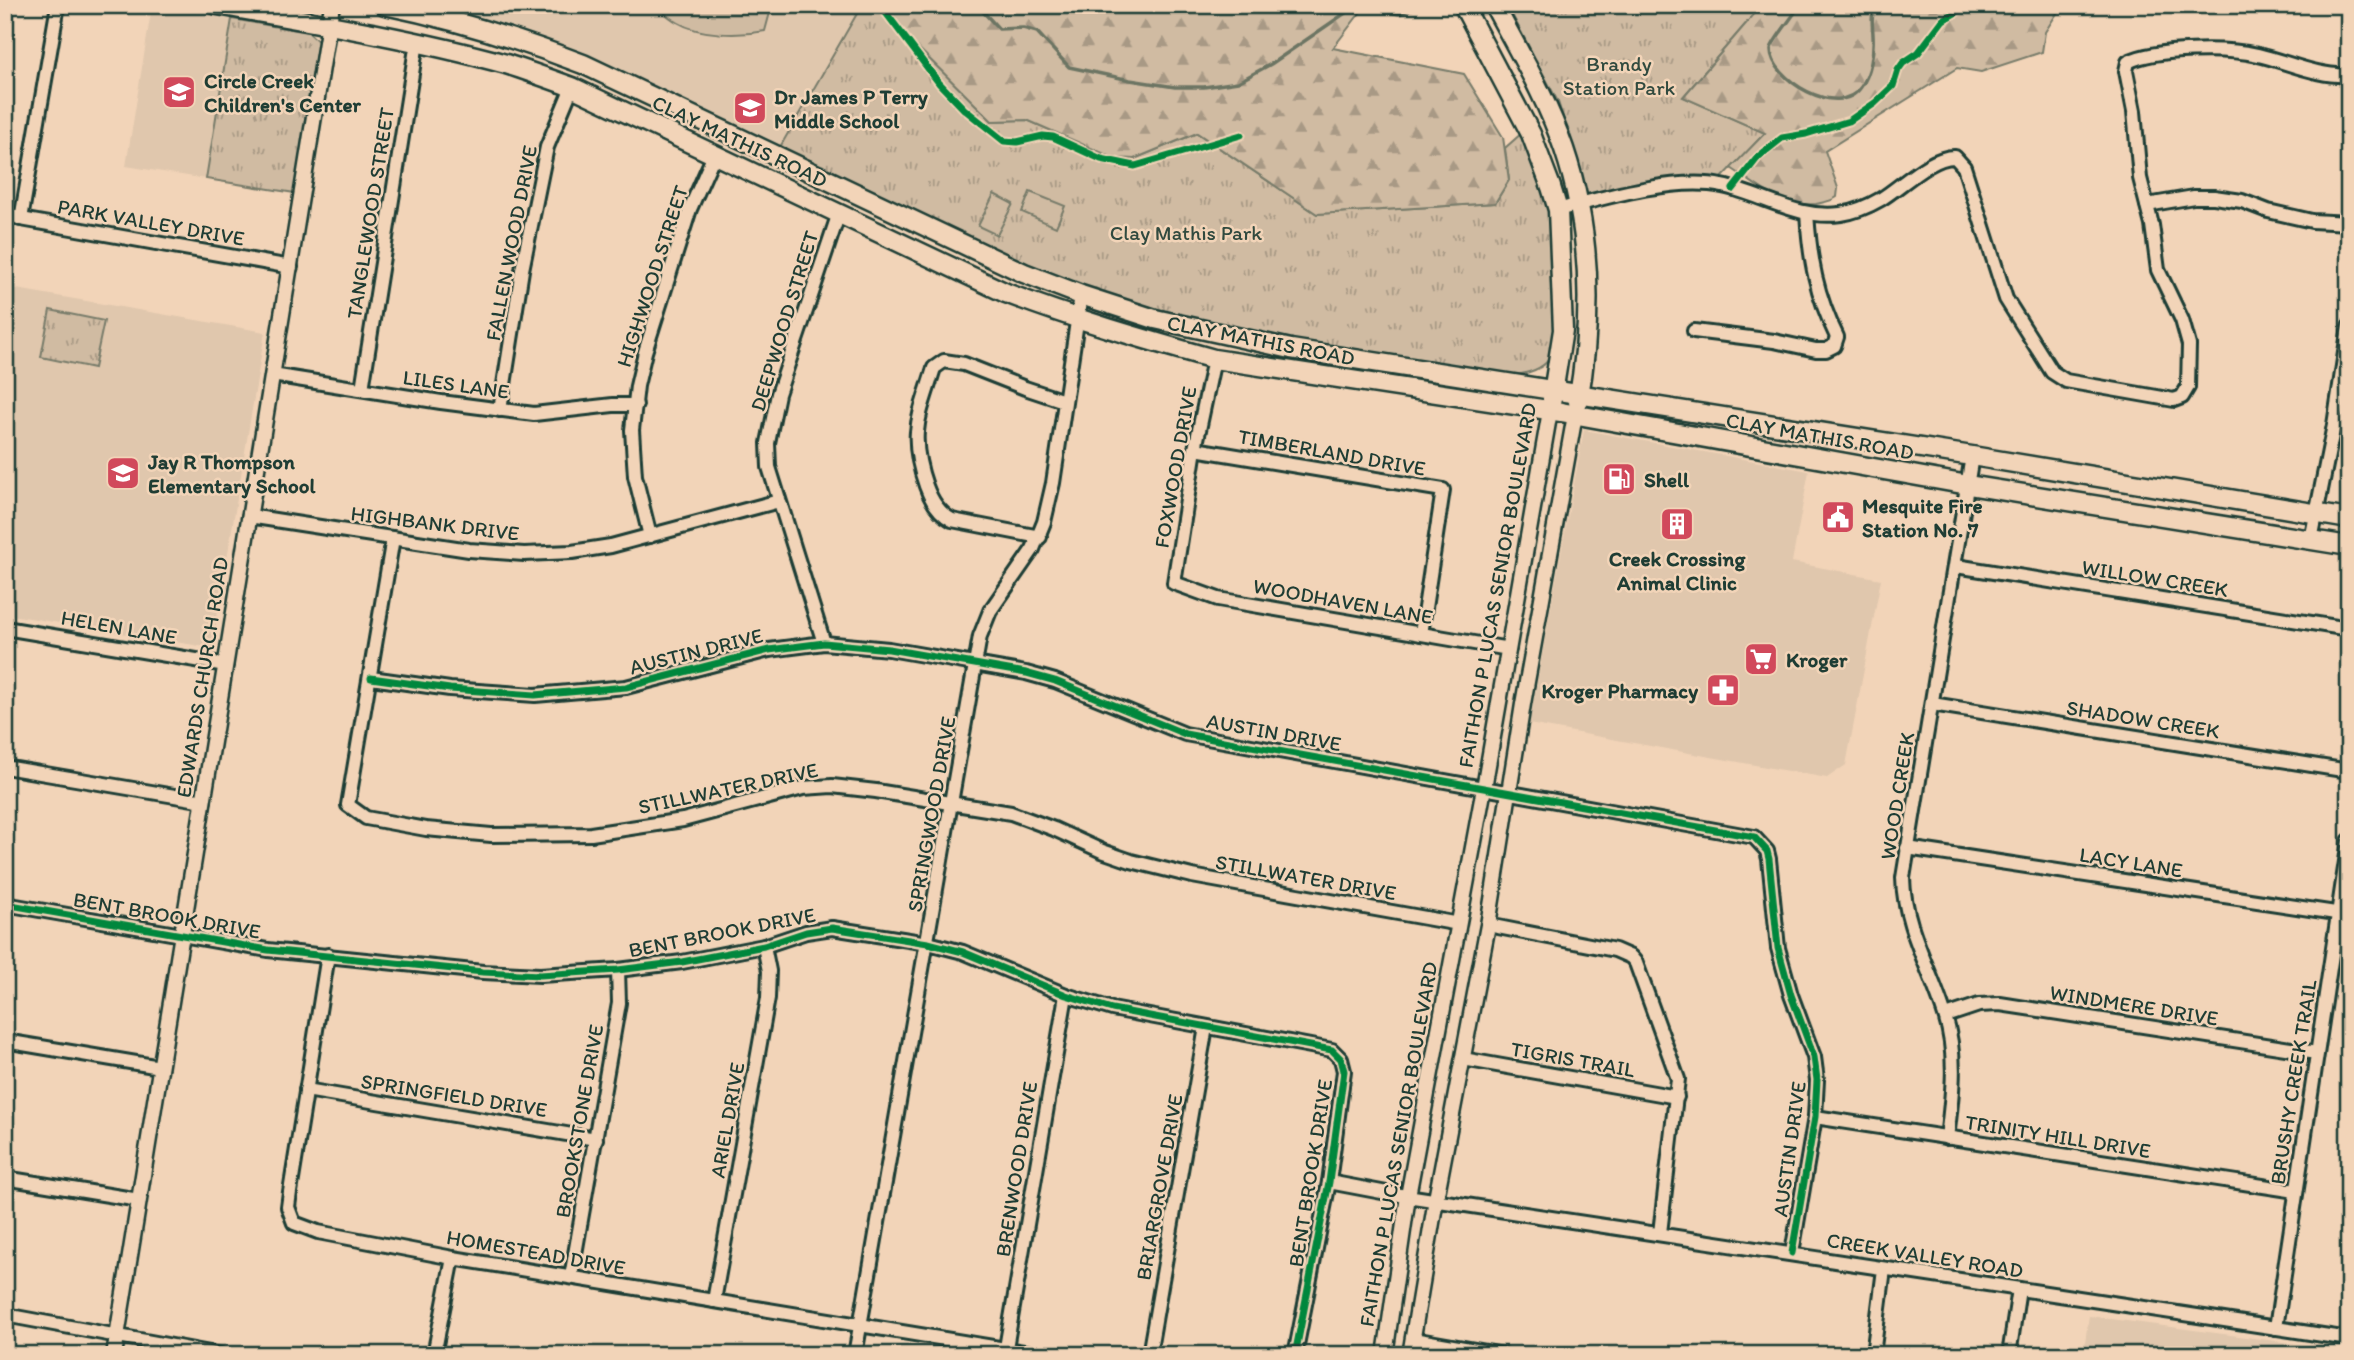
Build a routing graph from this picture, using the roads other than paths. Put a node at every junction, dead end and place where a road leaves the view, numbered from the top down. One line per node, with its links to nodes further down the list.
1 (58, 5): 18 (street)
2 (217, 5): 7 (main road, CLAY MATHIS ROAD)
3 (332, 5): 7 (street, EDWARDS CHURCH ROAD)
4 (385, 5): 21 (main road, CLAY MATHIS ROAD)
5 (1463, 5): 14 (main road, FAITHON P LUCAS SENIOR BOULEVARD)
6 (1494, 5): 12 (main road)
7 (328, 24): 8 (main road, CLAY MATHIS ROAD); 20 (street, EDWARDS CHURCH ROAD)
8 (417, 43): 10 (main road, CLAY MATHIS ROAD); 27 (street, TANGLEWOOD STREET)
9 (2349, 75): 13 (street)
10 (572, 87): 11 (main road, CLAY MATHIS ROAD); 32 (street, FALLEN WOOD DRIVE)
11 (714, 155): 16 (main road, CLAY MATHIS ROAD); 31 (street, HIGHWOOD STREET)
12 (1580, 204): 14 (street); 17 (street); 29 (main road)
13 (2147, 205): 17 (street); 19 (street)
14 (1558, 210): 28 (main road, FAITHON P LUCAS SENIOR BOULEVARD)
15 (5, 212): 18 (street, PARK VALLEY DRIVE)
16 (839, 213): 22 (main road, CLAY MATHIS ROAD); 45 (street, DEEPWOOD STREET)
17 (1807, 213): 24 (street)
18 (21, 219): 20 (street, PARK VALLEY DRIVE)
19 (2349, 223)
20 (291, 267): 26 (street, EDWARDS CHURCH ROAD)
21 (1081, 295): 22 (street, SPRINGWOOD DRIVE); 28 (main road, CLAY MATHIS ROAD)
22 (1076, 318): 25 (main road, CLAY MATHIS ROAD); 30 (street, SPRINGWOOD DRIVE)
23 (2349, 326): 36 (street)
24 (1694, 331)
25 (1214, 359): 33 (main road, CLAY MATHIS ROAD); 40 (street, FOXWOOD DRIVE)
26 (272, 375): 27 (street, LILES LANE); 48 (street, EDWARDS CHURCH ROAD)
27 (362, 389): 32 (street, LILES LANE)
28 (1554, 389): 29 (main road, CLAY MATHIS ROAD); 33 (main road, FAITHON P LUCAS SENIOR BOULEVARD)
29 (1579, 393): 34 (main road); 35 (main road, CLAY MATHIS ROAD)
30 (1064, 401): 51 (street, SPRINGWOOD DRIVE); 51 (street)
31 (636, 405): 32 (street, LILES LANE); 50 (street, HIGHWOOD STREET)
32 (500, 410)
33 (1550, 411): 34 (main road, CLAY MATHIS ROAD); 57 (street, FAITHON P LUCAS SENIOR BOULEVARD)
34 (1575, 415): 39 (main road, CLAY MATHIS ROAD); 58 (street)
35 (1730, 417): 38 (main road, CLAY MATHIS ROAD); 39 (main road)
36 (2334, 425): 37 (street); 47 (street)
37 (2349, 428)
38 (1837, 434): 41 (main road, CLAY MATHIS ROAD); 42 (main road)
39 (1726, 442): 42 (main road, CLAY MATHIS ROAD)
40 (1195, 449): 56 (street, FOXWOOD DRIVE); 61 (street, TIMBERLAND DRIVE)
41 (1972, 456): 43 (main road, CLAY MATHIS ROAD); 44 (street, WOOD CREEK)
42 (1833, 461): 44 (main road, CLAY MATHIS ROAD)
43 (2115, 480): 46 (main road); 47 (main road, CLAY MATHIS ROAD)
44 (1968, 485): 46 (main road, CLAY MATHIS ROAD); 55 (street, WOOD CREEK)
45 (779, 501): 50 (street, HIGHBANK DRIVE); 62 (street, DEEPWOOD STREET)
46 (2110, 507): 53 (main road, CLAY MATHIS ROAD)
47 (2316, 514): 49 (main road, CLAY MATHIS ROAD); 53 (street)
48 (249, 516): 52 (street, HIGHBANK DRIVE); 65 (street, EDWARDS CHURCH ROAD)
49 (2349, 519)
50 (650, 536): 52 (street, HIGHBANK DRIVE)
51 (1040, 537): 64 (street, SPRINGWOOD DRIVE)
52 (393, 538): 66 (street, STILLWATER DRIVE)
53 (2311, 540): 54 (main road, CLAY MATHIS ROAD)
54 (2349, 546)
55 (1956, 566): 60 (street, WILLOW CREEK); 67 (street, WOOD CREEK)
56 (1174, 583): 61 (street, WOODHAVEN LANE)
57 (1515, 611): 58 (street); 63 (street, FAITHON P LUCAS SENIOR BOULEVARD)
58 (1539, 615): 71 (street)
59 (5, 628): 65 (street, HELEN LANE)
60 (2349, 629)
61 (1421, 634): 63 (street, WOODHAVEN LANE)
62 (824, 643): 64 (street, AUSTIN DRIVE); 66 (street, AUSTIN DRIVE)
63 (1508, 649): 70 (street, FAITHON P LUCAS SENIOR BOULEVARD)
64 (976, 664): 70 (street, AUSTIN DRIVE); 73 (street, SPRINGWOOD DRIVE)
65 (226, 665): 72 (street, EDWARDS CHURCH ROAD)
66 (371, 677): 73 (street, STILLWATER DRIVE)
67 (1932, 704): 69 (street, SHADOW CREEK); 75 (street, WOOD CREEK)
68 (5, 767): 72 (street)
69 (2349, 771)
70 (1484, 788): 71 (street, AUSTIN DRIVE); 78 (street, FAITHON P LUCAS SENIOR BOULEVARD)
71 (1509, 792): 79 (street); 94 (street, AUSTIN DRIVE)
72 (204, 801): 80 (street, EDWARDS CHURCH ROAD)
73 (953, 802): 78 (street, STILLWATER DRIVE); 81 (street, SPRINGWOOD DRIVE)
74 (2349, 841): 77 (street, BRUSHY CREEK TRAIL)
75 (1907, 848): 77 (street, LACY LANE); 86 (street, WOOD CREEK)
76 (5, 904): 80 (street, BENT BROOK DRIVE)
77 (2343, 914): 89 (street, BRUSHY CREEK TRAIL)
78 (1459, 924): 100 (street, FAITHON P LUCAS SENIOR BOULEVARD)
79 (1488, 925): 90 (street); 93 (street)
80 (182, 935): 83 (street, BENT BROOK DRIVE); 91 (street, EDWARDS CHURCH ROAD)
81 (928, 943): 82 (street, BENT BROOK DRIVE); 85 (street, BENT BROOK DRIVE); 111 (street, SPRINGWOOD DRIVE)
82 (764, 946): 84 (street, BENT BROOK DRIVE); 109 (street, ARIEL DRIVE)
83 (328, 955): 84 (street, BENT BROOK DRIVE); 92 (street, HOMESTEAD DRIVE)
84 (618, 970): 96 (street, BROOKSTONE DRIVE)
85 (1066, 995): 87 (street, BENT BROOK DRIVE); 116 (street, BRENWOOD DRIVE)
86 (1945, 1016): 89 (street, WINDMERE DRIVE); 95 (street, WOOD CREEK)
87 (1206, 1027): 98 (street, BENT BROOK DRIVE); 123 (street, BRIARGROVE DRIVE)
88 (5, 1041): 91 (street)
89 (2317, 1053): 99 (street, BRUSHY CREEK TRAIL)
90 (1463, 1059): 93 (street, TIGRIS TRAIL); 101 (street)
91 (160, 1067): 102 (street, EDWARDS CHURCH ROAD)
92 (306, 1090): 96 (street, SPRINGFIELD DRIVE); 105 (street, HOMESTEAD DRIVE)
93 (1677, 1097): 103 (street)
94 (1815, 1117): 95 (street, TRINITY HILL DRIVE); 104 (street, AUSTIN DRIVE)
95 (1947, 1138): 99 (street, TRINITY HILL DRIVE)
96 (596, 1139): 107 (street, BROOKSTONE DRIVE)
97 (5, 1178): 102 (street)
98 (1329, 1182): 100 (street, CREEK VALLEY ROAD); 124 (street, BENT BROOK DRIVE)
99 (2296, 1191): 112 (street, BRUSHY CREEK TRAIL)
100 (1408, 1196): 101 (street, CREEK VALLEY ROAD); 125 (street, FAITHON P LUCAS SENIOR BOULEVARD)
101 (1436, 1199): 103 (street, CREEK VALLEY ROAD); 114 (street)
102 (139, 1200): 113 (street, EDWARDS CHURCH ROAD)
103 (1660, 1233): 104 (street, CREEK VALLEY ROAD)
104 (1792, 1253): 106 (street, CREEK VALLEY ROAD)
105 (453, 1258): 107 (street, HOMESTEAD DRIVE); 120 (street)
106 (1884, 1269): 108 (street, CREEK VALLEY ROAD); 128 (street)
107 (571, 1277): 109 (street, HOMESTEAD DRIVE)
108 (2019, 1289): 112 (street, CREEK VALLEY ROAD); 129 (street)
109 (714, 1301): 111 (street, HOMESTEAD DRIVE)
110 (5, 1315): 113 (street)
111 (861, 1325): 116 (street, HOMESTEAD DRIVE); 121 (street, SPRINGWOOD DRIVE)
112 (2276, 1328): 115 (street, CREEK VALLEY ROAD)
113 (117, 1334): 118 (street, EDWARDS CHURCH ROAD); 119 (street)
114 (1413, 1339): 117 (street); 126 (street)
115 (2349, 1339)
116 (1006, 1348): 122 (street, HOMESTEAD DRIVE)
117 (1438, 1349): 127 (street)
118 (114, 1355)
119 (221, 1355)
120 (434, 1355)
121 (855, 1355)
122 (1042, 1355)
123 (1149, 1355)
124 (1296, 1355)
125 (1385, 1355)
126 (1410, 1355)
127 (1504, 1355)
128 (1872, 1355)
129 (2009, 1355)

